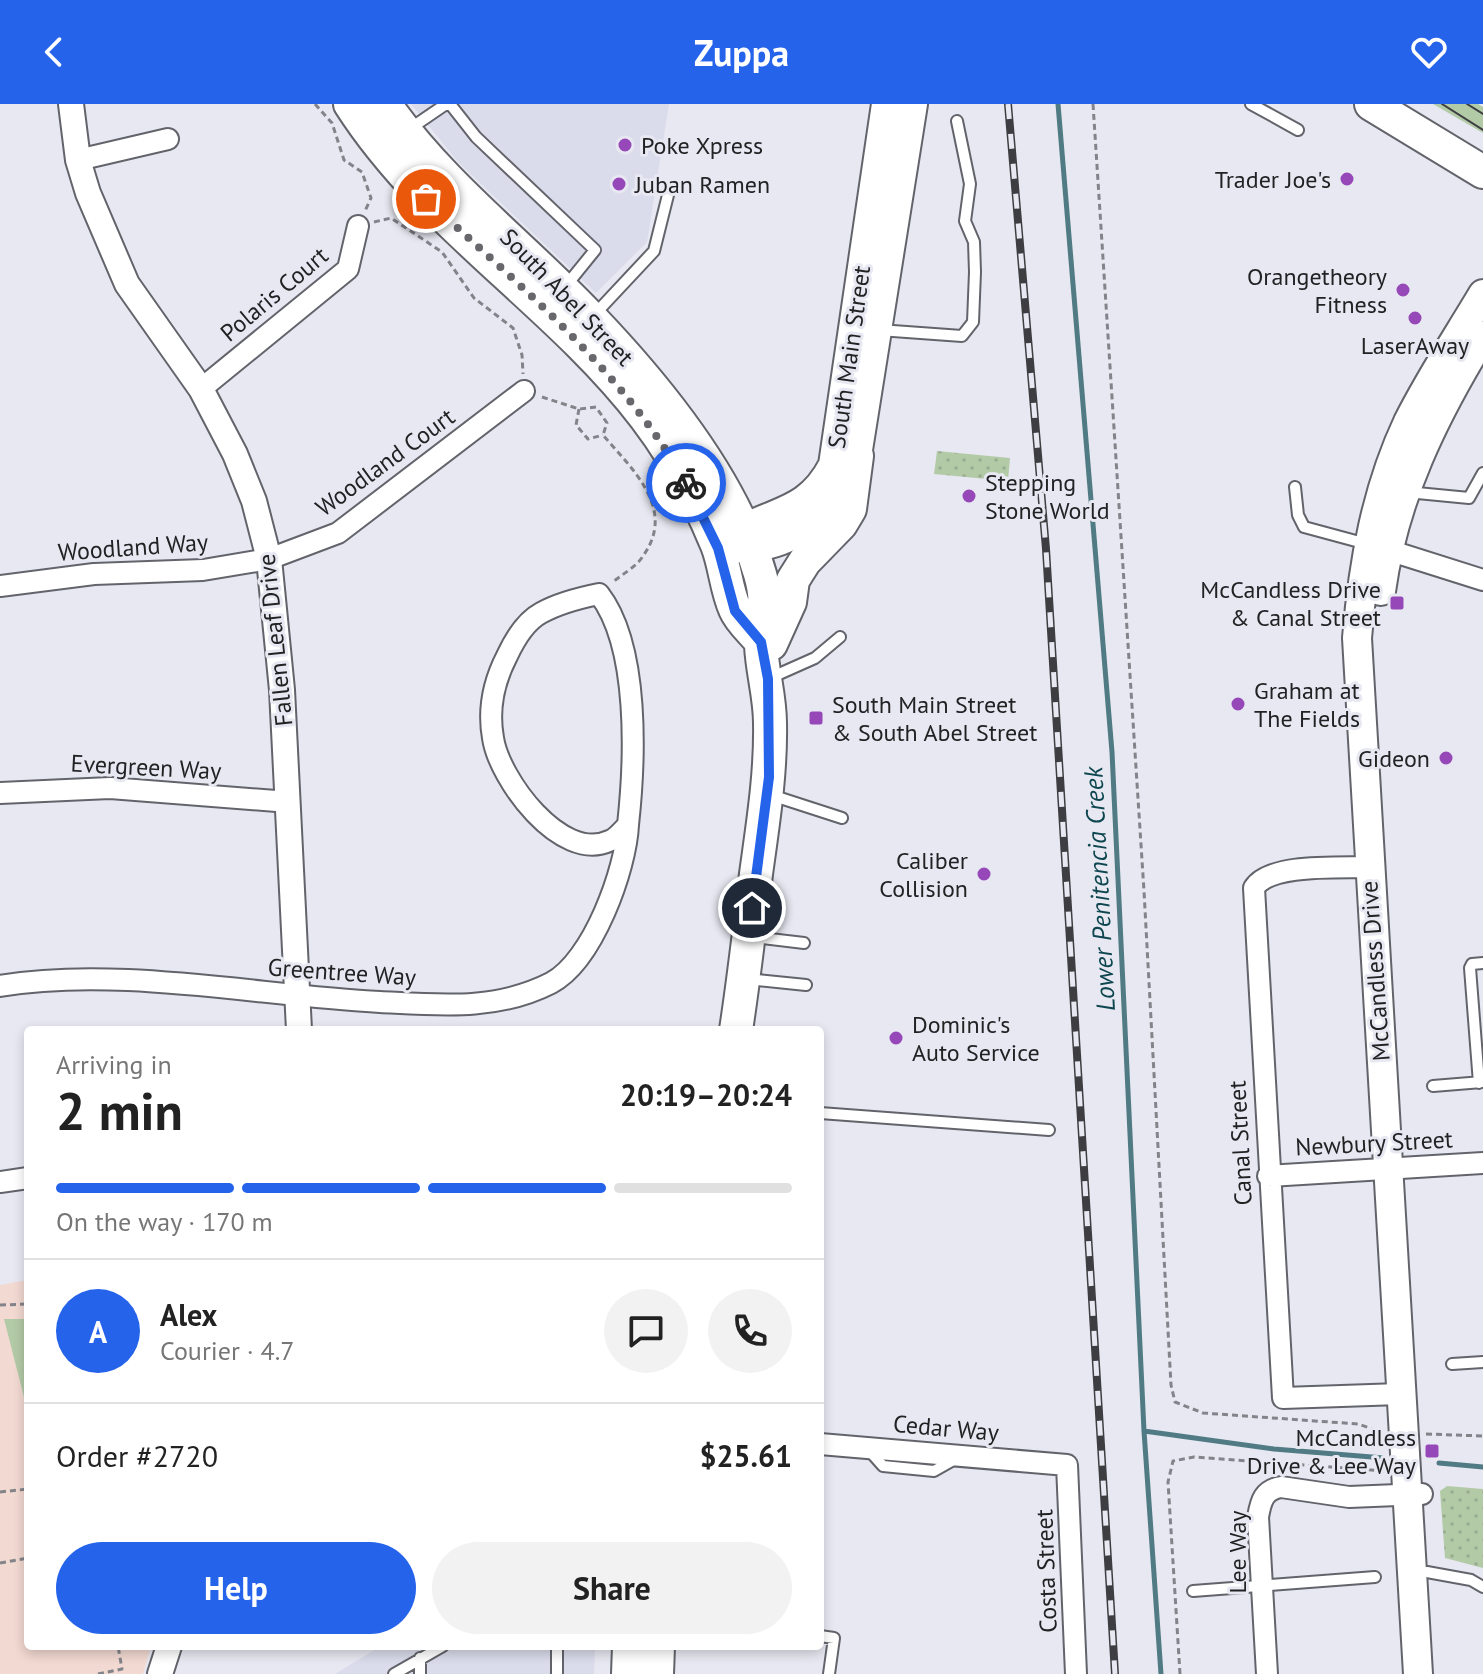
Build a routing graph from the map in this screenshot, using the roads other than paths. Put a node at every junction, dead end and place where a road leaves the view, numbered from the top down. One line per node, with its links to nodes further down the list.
1 (71, 104): 13 (street, Fallen Leaf Drive)
2 (350, 104): 12 (main road, South Abel Street)
3 (385, 104): 12 (main road, South Abel Street)
4 (448, 104): 12 (lane); 19 (lane)
5 (886, 104): 16 (main road, South Main Street)
6 (913, 104): 16 (main road, South Main Street)
7 (1251, 104): 10 (lane)
8 (1371, 104): 14 (main road)
9 (957, 121): 21 (lane)
10 (1298, 130)
11 (168, 139): 13 (street)
12 (394, 142): 19 (main road, South Abel Street)
13 (78, 160): 23 (street, Fallen Leaf Drive)
14 (1483, 172)
15 (668, 195): 20 (lane)
16 (885, 201): 21 (main road, South Main Street); 29 (main road, South Main Street)
17 (358, 226): 23 (street, Polaris Court)
18 (1483, 294): 30 (main road, McCandless Drive)
19 (553, 300): 20 (main road, South Abel Street); 29 (main road, South Abel Street)
20 (591, 318): 29 (main road, South Abel Street)
21 (877, 330): 25 (main road, South Main Street)
22 (1483, 336): 28 (main road, McCandless Drive)
23 (201, 389): 31 (street, Fallen Leaf Drive)
24 (524, 391): 31 (street, Woodland Court)
25 (857, 456): 29 (main road, South Main Street); 35 (main road)
26 (1482, 475): 28 (lane)
27 (1295, 487): 30 (lane)
28 (1405, 491): 30 (main road, McCandless Drive)
29 (737, 542): 35 (main road)
30 (1378, 547): 32 (street); 42 (main road, McCandless Drive); 58 (main road, McCandless Drive)
31 (269, 559): 33 (street, Woodland Way); 38 (street, Fallen Leaf Drive)
32 (1483, 580)
33 (0, 586)
34 (840, 637): 35 (lane)
35 (764, 661): 37 (main road)
36 (0, 793): 38 (street, Evergreen Way)
37 (767, 794): 39 (lane); 44 (main road)
38 (289, 802): 50 (street, Fallen Leaf Drive)
39 (842, 818)
40 (628, 825): 41 (street); 41 (street, Greentree Way); 43 (street, Greentree Way)
41 (586, 843): 43 (street)
42 (1368, 867): 58 (main road, McCandless Drive); 59 (street, Canal Street)
43 (614, 878): 50 (street, Greentree Way)
44 (748, 936): 45 (lane); 47 (main road)
45 (804, 943)
46 (1483, 963): 53 (lane)
47 (743, 979): 48 (lane); 52 (main road)
48 (806, 985)
49 (0, 986): 50 (street, Greentree Way)
50 (298, 997): 51 (street, Fallen Leaf Drive)
51 (299, 1026)
52 (737, 1026)
53 (1481, 1082): 54 (lane)
54 (1433, 1086)
55 (824, 1113): 56 (lane)
56 (1049, 1130)
57 (1483, 1163): 58 (street, Newbury Street)
58 (1395, 1168): 59 (street, Newbury Street); 64 (main road, McCandless Drive); 67 (main road, McCandless Drive)
59 (1268, 1176): 64 (street, Canal Street)
60 (24, 1179): 61 (street)
61 (0, 1182)
62 (1483, 1362): 63 (lane)
63 (1452, 1364)
64 (1400, 1394): 67 (main road, McCandless Drive)
65 (824, 1444): 66 (street, Cedar Way)
66 (1067, 1465): 87 (street, Costa Street)
67 (1414, 1494): 68 (main road, McCandless Drive); 70 (street, Lee Way); 89 (main road, McCandless Drive)
68 (1427, 1572): 71 (lane); 90 (main road, McCandless Drive)
69 (1375, 1577): 70 (lane)
70 (1262, 1585): 72 (lane); 88 (street, Lee Way)
71 (1483, 1587)
72 (1193, 1591)
73 (824, 1637): 86 (lane)
74 (168, 1650): 80 (street)
75 (435, 1650): 79 (lane)
76 (557, 1650): 83 (lane)
77 (629, 1650): 84 (main road)
78 (658, 1650): 85 (main road)
79 (420, 1658): 81 (lane); 82 (lane)
80 (160, 1674)
81 (394, 1674)
82 (420, 1674)
83 (557, 1674)
84 (628, 1674)
85 (657, 1674)
86 (829, 1674)
87 (1076, 1674)
88 (1267, 1674)
89 (1418, 1674)
90 (1434, 1674)

